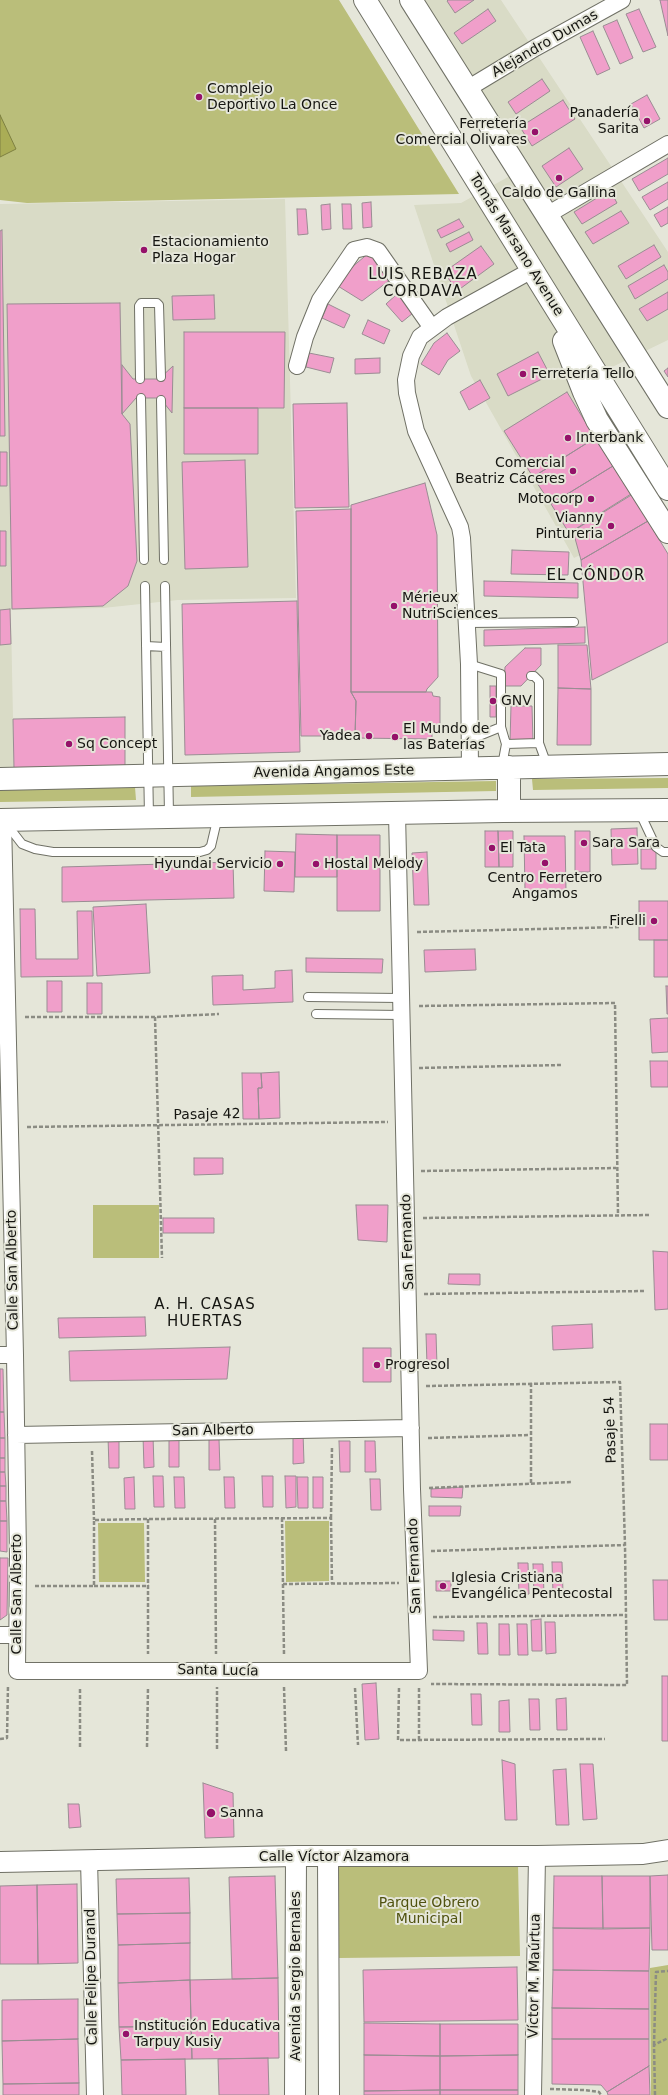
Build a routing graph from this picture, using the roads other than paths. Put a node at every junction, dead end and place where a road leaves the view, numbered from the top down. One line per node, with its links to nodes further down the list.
1 (365, 0): 8 (main road, Tomás Marsano Avenue)
2 (411, 0): 5 (main road)
3 (622, 0): 4 (street, Alejandro Dumas)
4 (596, 6): 5 (street, Alejandro Dumas)
5 (467, 89): 7 (main road)
6 (668, 144): 7 (street)
7 (547, 215): 15 (main road)
8 (532, 270): 9 (main road, Tomás Marsano Avenue); 10 (street)
9 (548, 298): 17 (main road, Tomás Marsano Avenue); 18 (main road)
10 (432, 328): 11 (street); 24 (street)
11 (297, 366)
12 (161, 377): 13 (lane)
13 (140, 379)
14 (141, 398): 19 (lane)
15 (666, 399)
16 (161, 400): 20 (lane)
17 (668, 489)
18 (668, 532)
19 (144, 560)
20 (164, 560)
21 (145, 586): 25 (lane)
22 (165, 586): 26 (lane)
23 (574, 622): 24 (lane)
24 (467, 623): 27 (street)
25 (146, 646): 26 (lane); 37 (lane)
26 (166, 647): 37 (lane)
27 (469, 664): 29 (lane); 30 (street)
28 (531, 676): 32 (lane)
29 (501, 726): 30 (lane); 31 (lane)
30 (469, 740): 36 (street)
31 (506, 744): 32 (lane); 35 (lane)
32 (539, 744): 34 (lane)
33 (664, 761): 34 (main road, Avenida Angamos Este)
34 (547, 766): 35 (main road, Avenida Angamos Este)
35 (505, 767): 36 (main road, Avenida Angamos Este); 39 (main road)
36 (470, 769): 37 (main road, Avenida Angamos Este)
37 (158, 776): 38 (main road, Avenida Angamos Este); 44 (lane); 44 (lane)
38 (0, 779)
39 (509, 810): 40 (main road); 42 (main road)
40 (638, 810): 41 (main road); 46 (lane)
41 (668, 810)
42 (397, 813): 43 (main road); 48 (street, San Fernando)
43 (218, 816): 44 (main road); 45 (lane)
44 (159, 817): 45 (main road)
45 (1, 820): 50 (street, Calle San Alberto)
46 (668, 852)
47 (308, 997): 48 (lane)
48 (402, 1006): 49 (lane); 52 (street, San Fernando)
49 (316, 1014)
50 (5, 1082): 51 (street, Calle San Alberto)
51 (8, 1355): 53 (street, Calle San Alberto)
52 (412, 1433): 53 (street, San Alberto); 57 (street, San Fernando)
53 (16, 1435): 55 (street, Calle San Alberto)
54 (0, 1635): 55 (street)
55 (17, 1635): 56 (street, Calle San Alberto)
56 (17, 1671): 57 (street, Santa Lucía)
57 (419, 1671)
58 (668, 1850): 61 (street, Calle Víctor Alzamora)
59 (296, 1856): 60 (street, Calle Víctor Alzamora); 62 (street, Calle Víctor Alzamora); 66 (street, Avenida Sergio Bernales)
60 (328, 1856): 61 (street, Calle Víctor Alzamora); 67 (street)
61 (537, 1856): 64 (street, Víctor M. Maúrtua)
62 (89, 1860): 63 (street, Calle Víctor Alzamora); 65 (street, Calle Felipe Durand)
63 (0, 1862)
64 (533, 2092)
65 (95, 2095)
66 (295, 2095)
67 (328, 2095)

